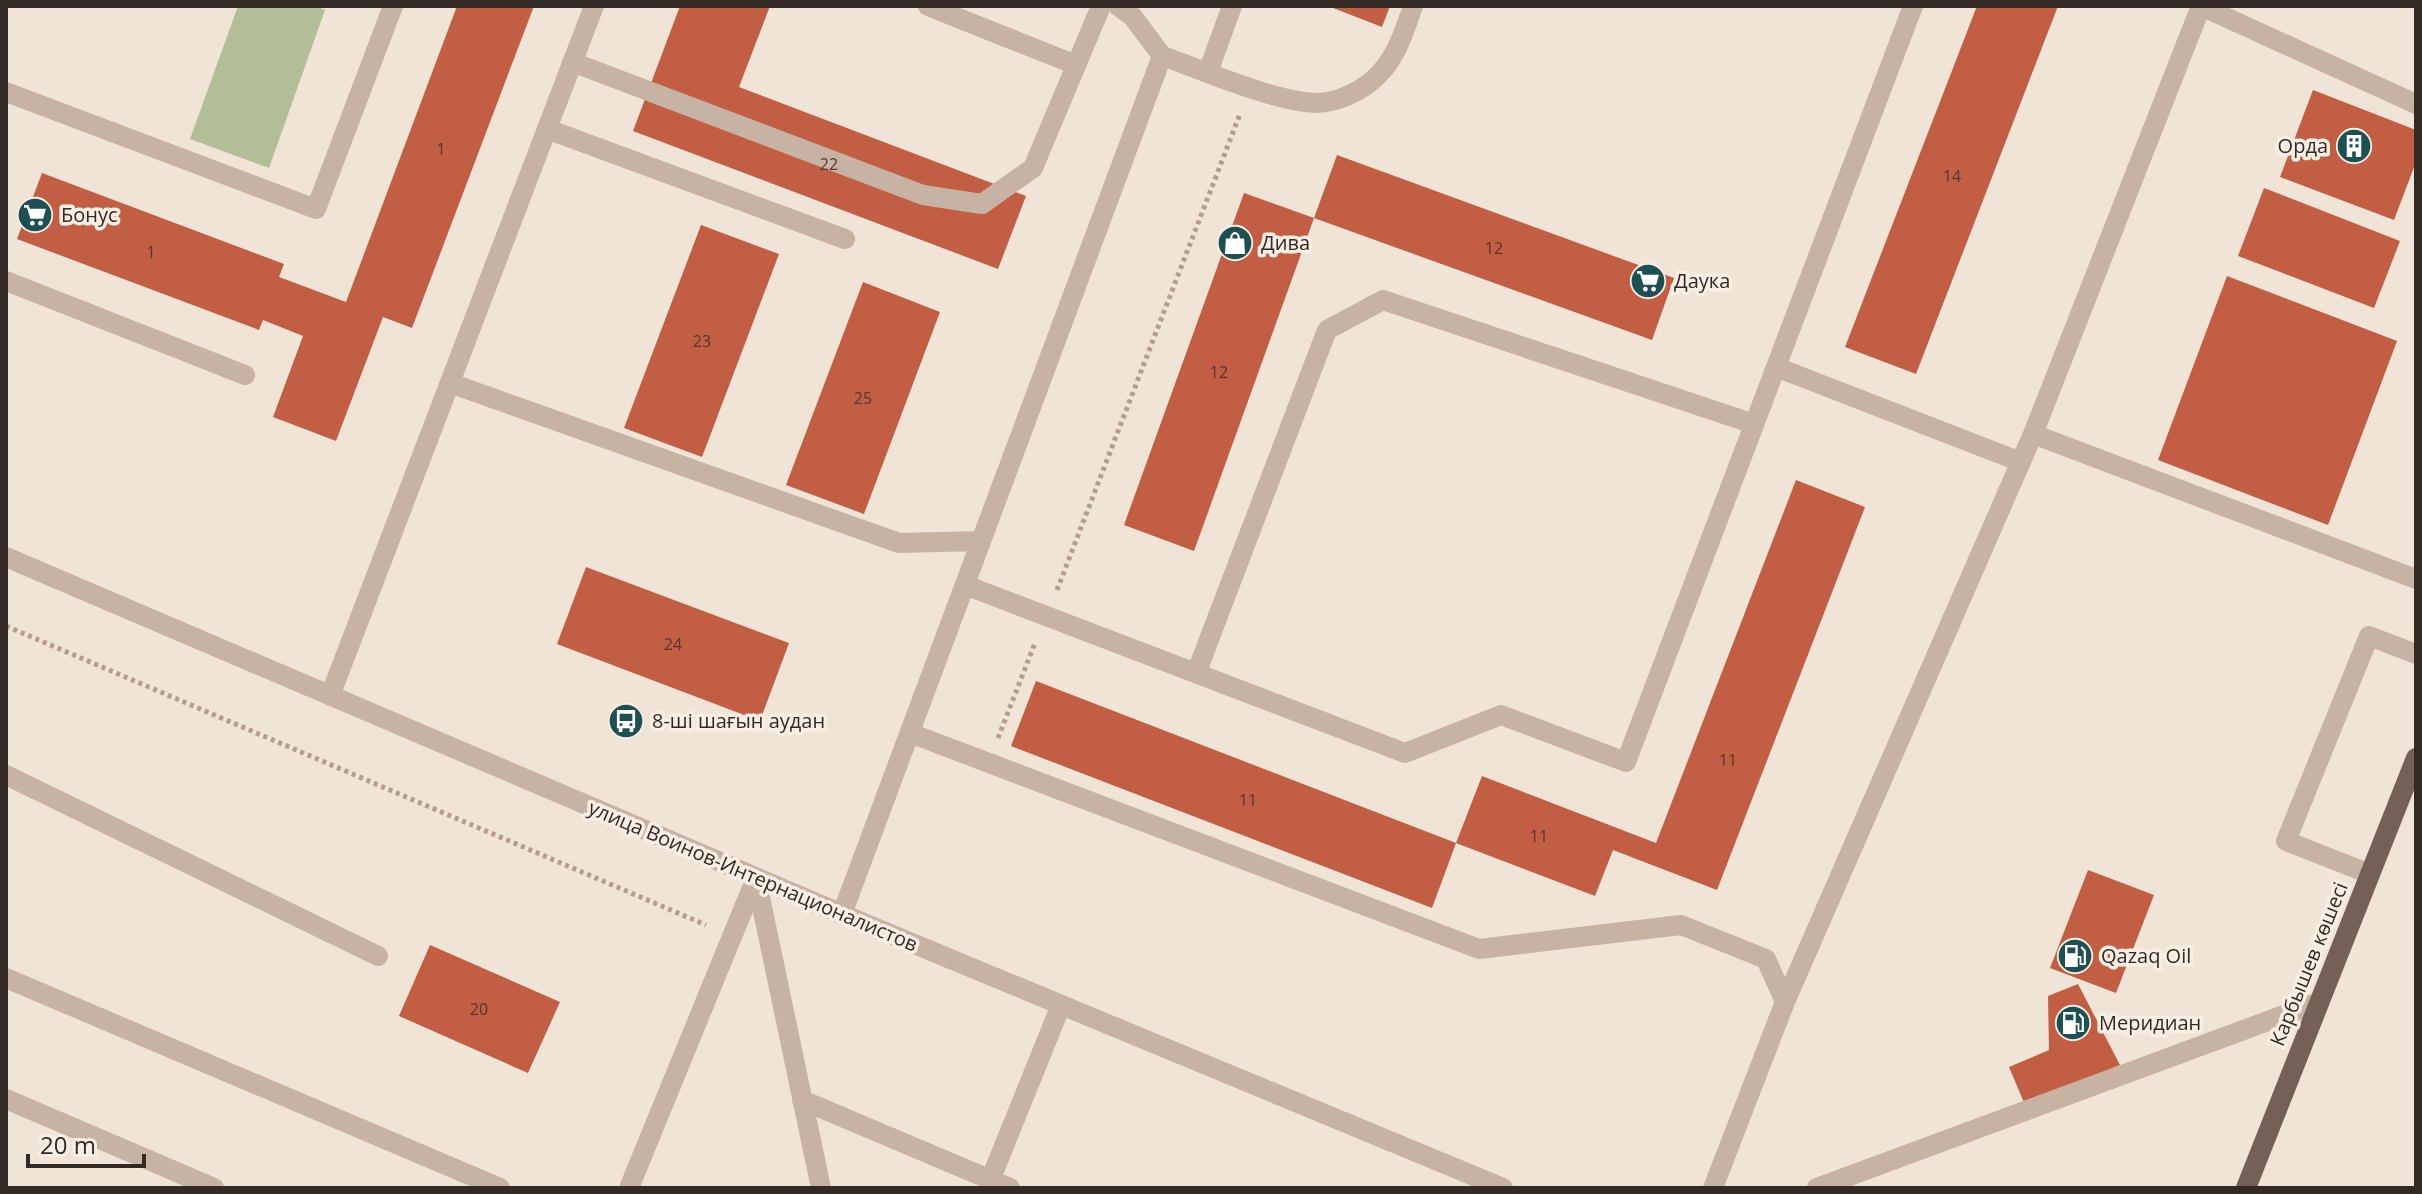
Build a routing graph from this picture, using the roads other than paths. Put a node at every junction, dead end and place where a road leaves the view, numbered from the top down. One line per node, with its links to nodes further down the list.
1 (393, 6): 14 (street)
2 (594, 6): 11 (street)
3 (928, 6): 12 (street)
4 (1101, 6): 12 (street)
5 (1232, 6): 13 (street)
6 (1413, 6): 13 (street)
7 (1913, 6): 19 (street)
8 (2201, 6): 15 (street); 23 (street)
9 (1129, 10): 10 (street)
10 (1162, 56): 13 (street); 25 (street)
11 (572, 62): 12 (street); 16 (street)
12 (1076, 65)
13 (1208, 72)
14 (6, 92)
15 (2416, 104)
16 (547, 129): 17 (street); 21 (street)
17 (845, 239)
18 (6, 281): 20 (street)
19 (1776, 367): 22 (street); 24 (street)
20 (245, 375)
21 (450, 383): 25 (street); 31 (street)
22 (1754, 424): 30 (street); 30 (street)
23 (2033, 434): 24 (street); 27 (street)
24 (2021, 462): 40 (street)
25 (981, 541): 28 (street)
26 (6, 557): 31 (street, улица Воинов-Интернационалистов)
27 (2416, 579)
28 (965, 585): 30 (street); 32 (street)
29 (2416, 654): 35 (street)
30 (1197, 671)
31 (330, 696): 36 (street, улица Воинов-Интернационалистов)
32 (910, 733): 37 (street); 40 (street)
33 (2416, 758): 35 (main road, Карбышев көшесі)
34 (6, 775): 38 (street)
35 (2370, 874): 41 (main road, Карбышев көшесі)
36 (756, 878): 37 (street, улица Воинов-Интернационалистов); 44 (street); 48 (street)
37 (842, 914): 42 (street, улица Воинов-Интернационалистов)
38 (378, 956)
39 (6, 978): 47 (street)
40 (1785, 1002): 52 (street)
41 (2319, 1002): 53 (street); 54 (main road, Карбышев көшесі)
42 (1061, 1005): 45 (street); 51 (street, улица Воинов-Интернационалистов)
43 (6, 1099): 46 (street)
44 (802, 1100): 45 (street); 49 (street)
45 (988, 1184): 50 (street)
46 (214, 1188)
47 (500, 1188)
48 (629, 1188)
49 (821, 1188)
50 (1010, 1188)
51 (1503, 1188)
52 (1713, 1188)
53 (1817, 1188)
54 (2246, 1188)

